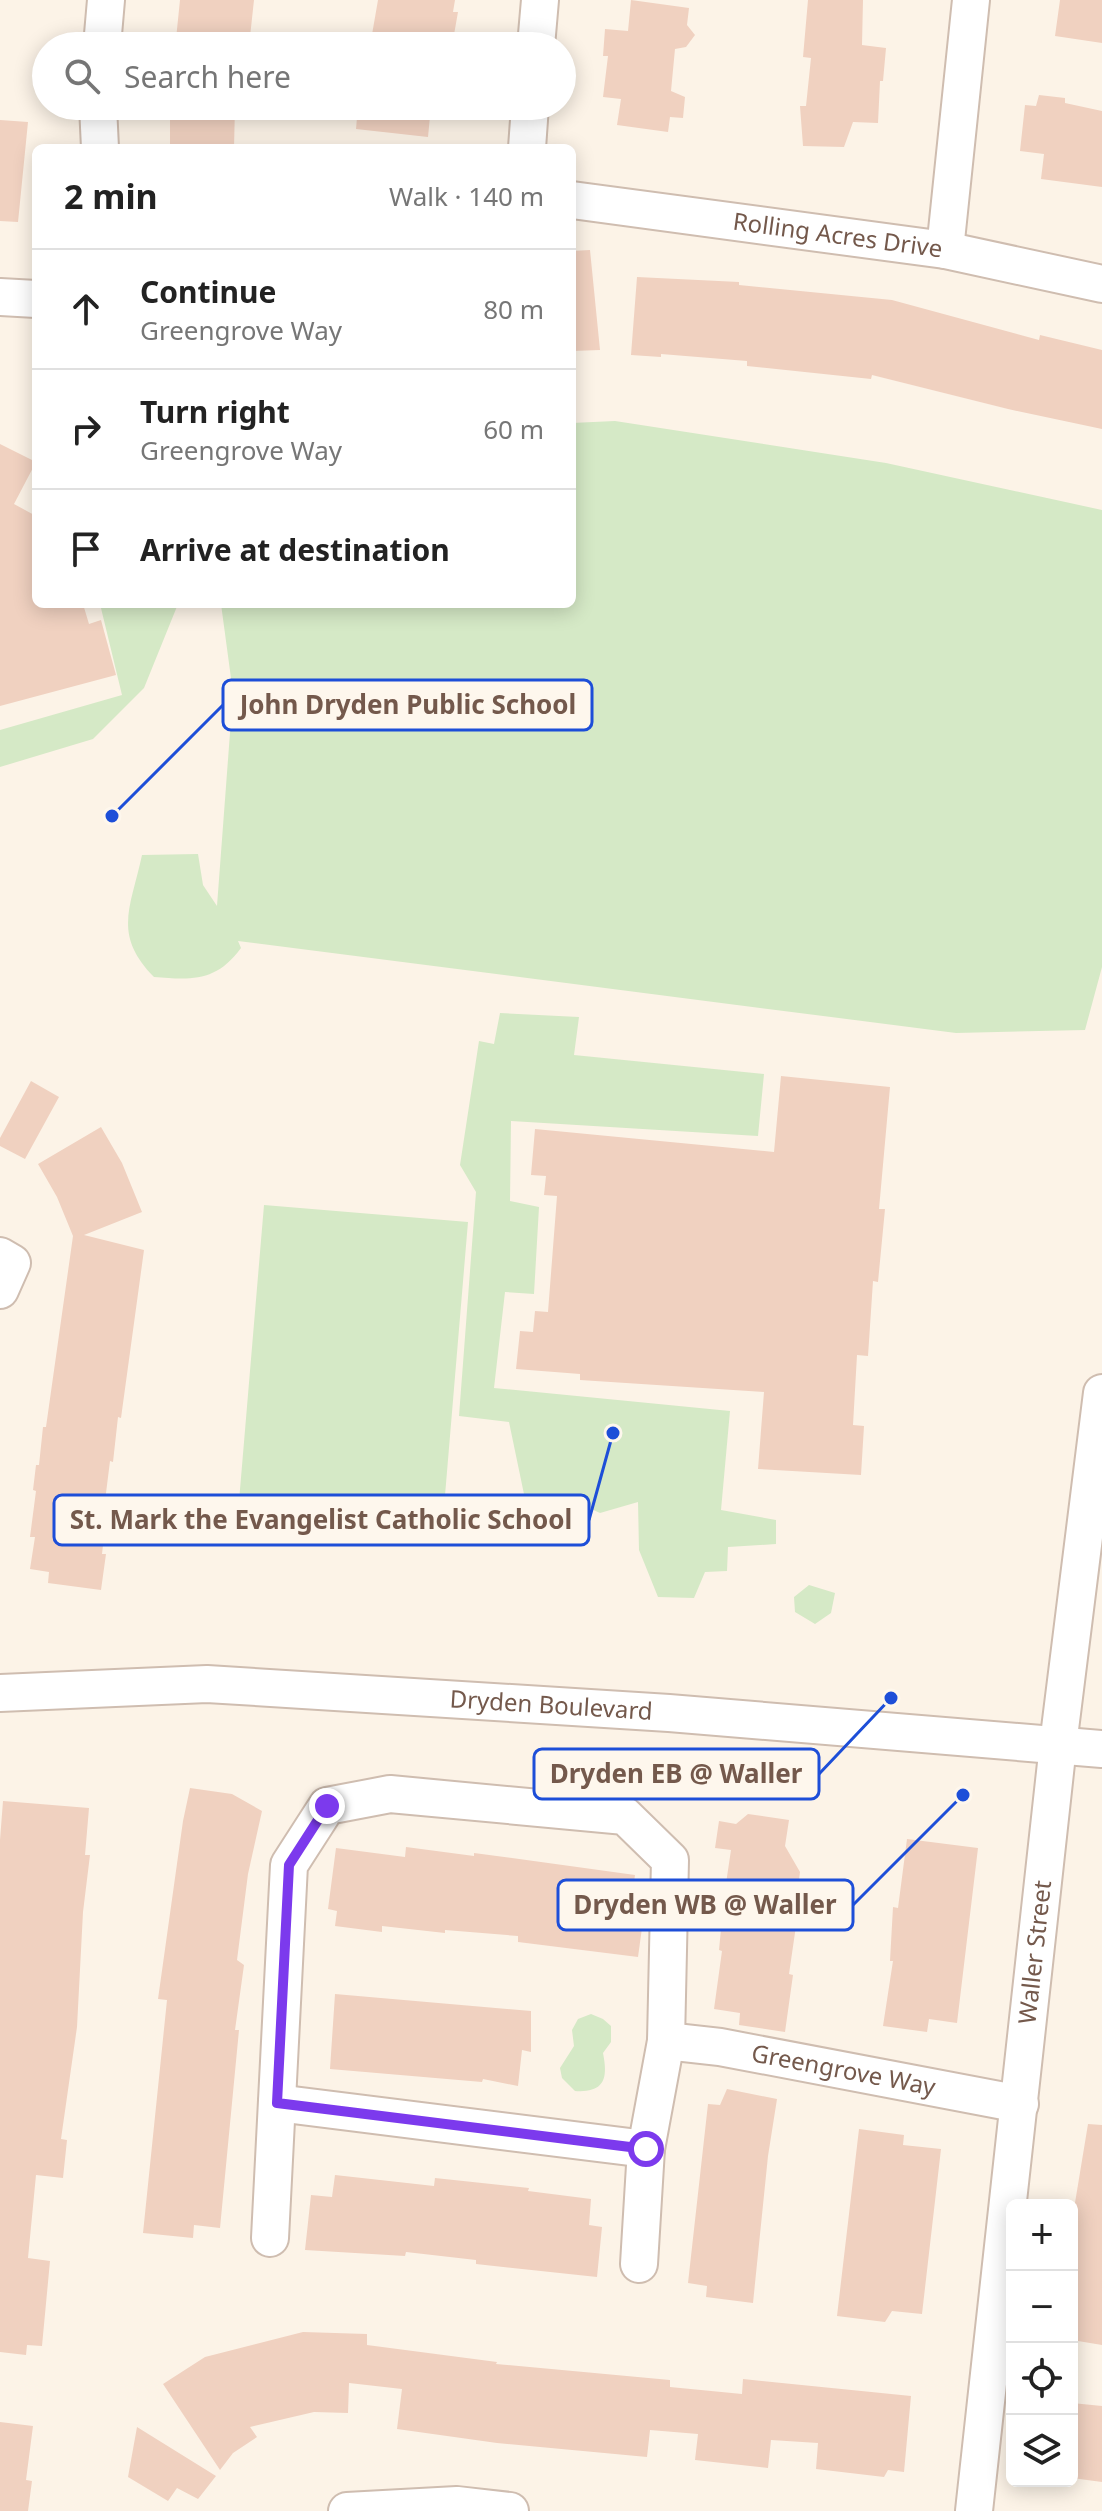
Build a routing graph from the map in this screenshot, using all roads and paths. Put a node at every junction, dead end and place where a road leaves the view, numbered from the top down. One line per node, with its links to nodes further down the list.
1 (106, 0): 4 (street)
2 (540, 0): 5 (street)
3 (971, 0): 11 (street)
4 (103, 32)
5 (537, 32)
6 (99, 120): 8 (street)
7 (529, 120): 9 (street)
8 (100, 144)
9 (527, 144)
10 (576, 201): 11 (street, Rolling Acres Drive)
11 (945, 250): 12 (street, Rolling Acres Drive)
12 (1102, 284)
13 (0, 297): 14 (street)
14 (32, 299)
15 (0, 1256): 16 (street)
16 (0, 1290)
17 (1102, 1393): 19 (street, Waller Street)
18 (0, 1693): 19 (street, Dryden Boulevard)
19 (1058, 1745): 20 (street, Dryden Boulevard); 23 (street, Waller Street)
20 (1102, 1749)
21 (666, 2041): 22 (street); 23 (street, Greengrove Way); 24 (street)
22 (277, 2103): 24 (street); 25 (street)
23 (1020, 2104): 29 (street, Waller Street)
24 (646, 2149): 26 (street)
25 (270, 2238)
26 (639, 2264)
27 (347, 2511): 28 (street)
28 (510, 2511)
29 (974, 2511)

